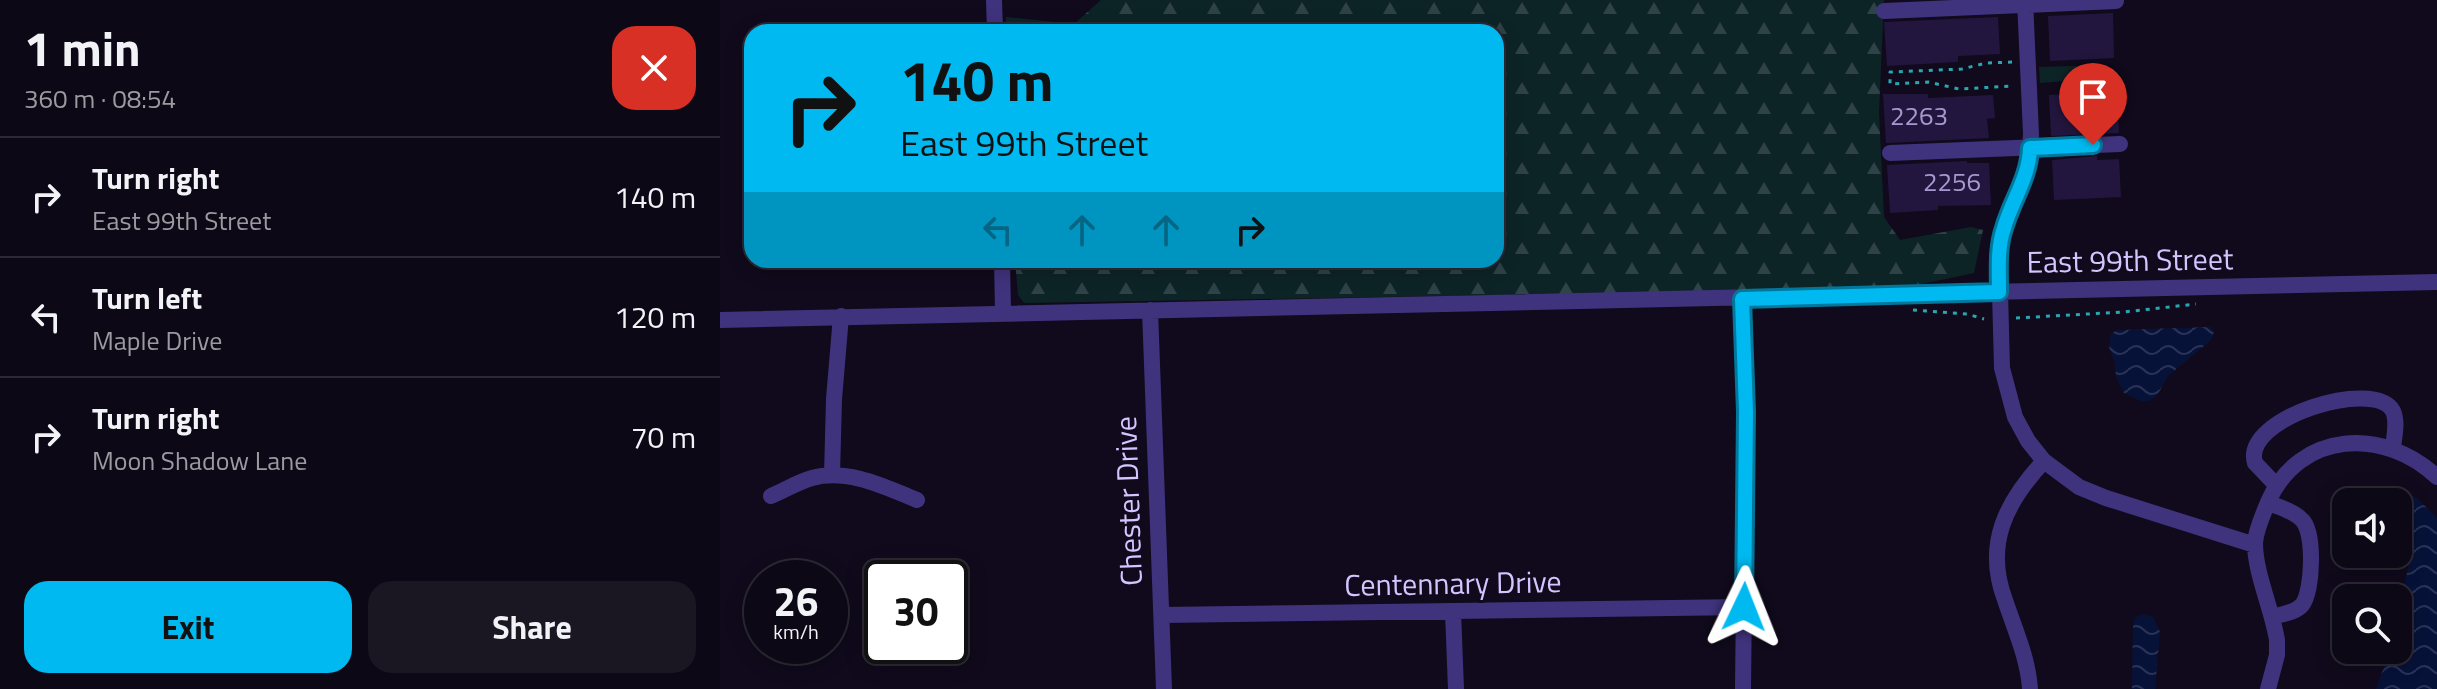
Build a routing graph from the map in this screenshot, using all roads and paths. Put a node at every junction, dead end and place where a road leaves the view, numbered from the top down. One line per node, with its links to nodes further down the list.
1 (994, 0): 5 (street)
2 (2116, 1): 3 (street)
3 (2025, 2): 4 (street); 9 (street)
4 (1884, 11)
5 (995, 24)
6 (2012, 62): 7 (path)
7 (2014, 86)
8 (2120, 144): 9 (street)
9 (2030, 148): 10 (street); 13 (street)
10 (1890, 153)
11 (1002, 268): 18 (street)
12 (2437, 282): 13 (street, East 99th Street)
13 (1999, 292): 14 (street, East 99th Street); 24 (street)
14 (1742, 299): 16 (street, East 99th Street); 32 (street)
15 (2207, 303): 20 (path)
16 (1150, 310): 18 (street, East 99th Street); 34 (street, Chester Drive)
17 (1910, 310): 21 (path)
18 (1003, 312): 19 (street, East 99th Street)
19 (841, 316): 22 (street, East 99th Street); 25 (street)
20 (2018, 318)
21 (1986, 319)
22 (720, 320)
23 (2393, 448): 26 (street); 27 (street); 27 (street)
24 (2044, 461): 31 (street); 39 (street)
25 (832, 475): 28 (street); 29 (street)
26 (2437, 477)
27 (2276, 485): 30 (street)
28 (771, 496)
29 (917, 500)
30 (2268, 503): 31 (street); 35 (street)
31 (2255, 545): 35 (street)
32 (1744, 607): 33 (street, Centennary Drive); 38 (street)
33 (1453, 612): 34 (street, Centennary Drive); 37 (street)
34 (1162, 615): 36 (street, Chester Drive)
35 (2272, 617): 40 (street)
36 (1164, 689)
37 (1456, 689)
38 (1743, 689)
39 (2030, 689)
40 (2268, 689)

